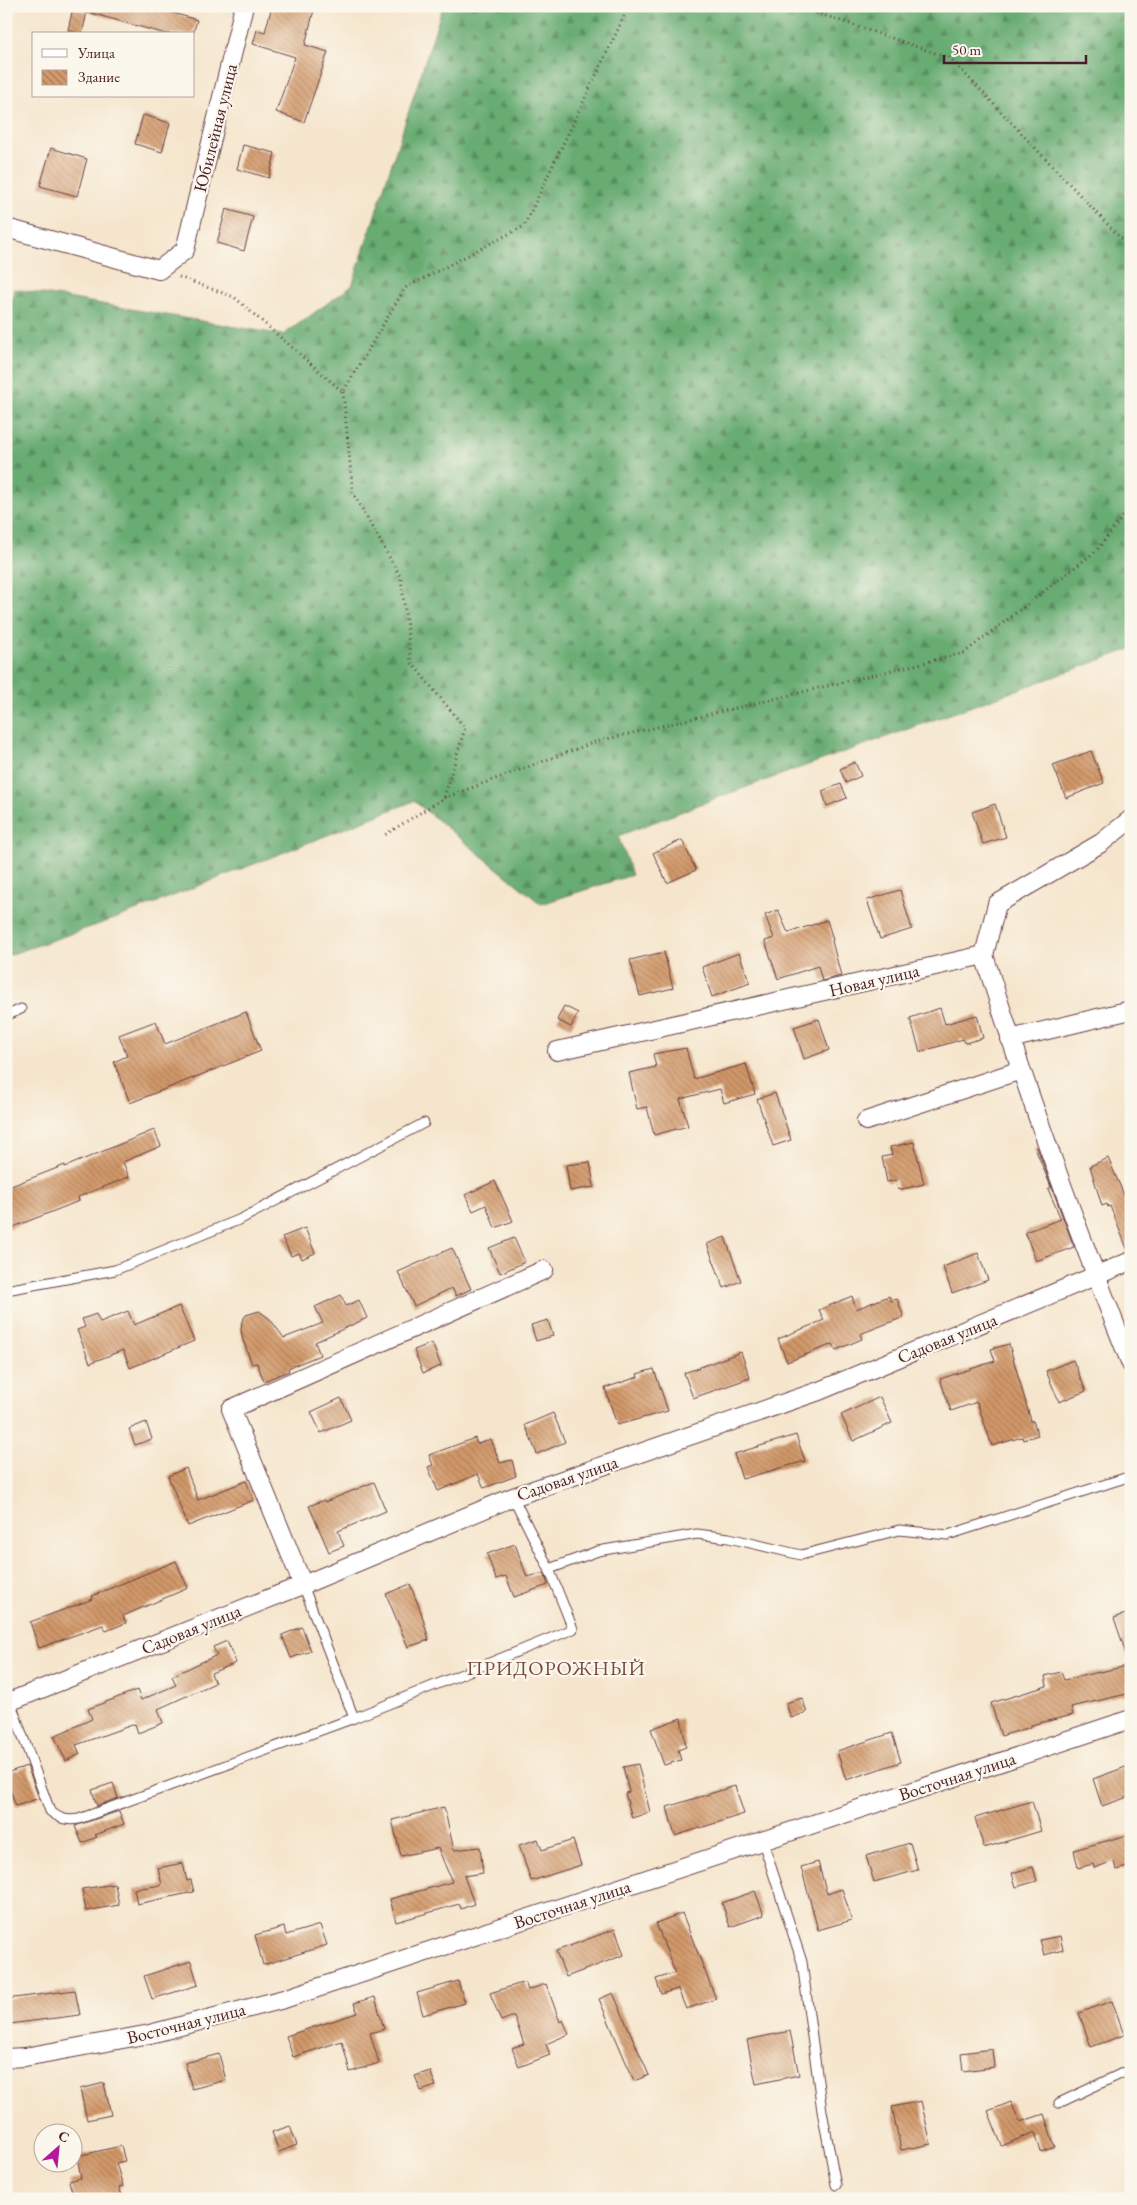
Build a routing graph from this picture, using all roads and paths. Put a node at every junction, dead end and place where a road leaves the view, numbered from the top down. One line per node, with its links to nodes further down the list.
1 (244, 6): 6 (street, Юбилейная улица)
2 (629, 6): 7 (path)
3 (797, 6): 5 (path)
4 (6, 228): 6 (street)
5 (1131, 249)
6 (159, 270): 7 (path)
7 (343, 392): 9 (path)
8 (1131, 506): 9 (path)
9 (444, 798): 11 (path)
10 (1131, 820): 12 (street)
11 (383, 836)
12 (984, 955): 16 (street); 17 (street, Новая улица)
13 (21, 1009): 15 (lane)
14 (1131, 1010): 16 (street)
15 (6, 1016)
16 (1010, 1039): 18 (street)
17 (557, 1051)
18 (1021, 1070): 19 (street); 23 (street)
19 (866, 1121)
20 (424, 1122): 24 (lane)
21 (1131, 1261): 23 (street, Садовая улица)
22 (544, 1270): 29 (street)
23 (1096, 1277): 25 (street); 27 (street, Садовая улица)
24 (6, 1290)
25 (1131, 1364)
26 (1131, 1476): 28 (lane)
27 (512, 1497): 28 (lane); 29 (street, Садовая улица)
28 (549, 1569): 31 (lane)
29 (303, 1584): 30 (street, Садовая улица); 31 (lane)
30 (8, 1702): 31 (lane)
31 (354, 1718)
32 (1131, 1719): 33 (street, Восточная улица)
33 (763, 1842): 34 (street, Восточная улица); 37 (lane)
34 (6, 2058)
35 (1131, 2069): 36 (lane)
36 (1059, 2103)
37 (836, 2185)

